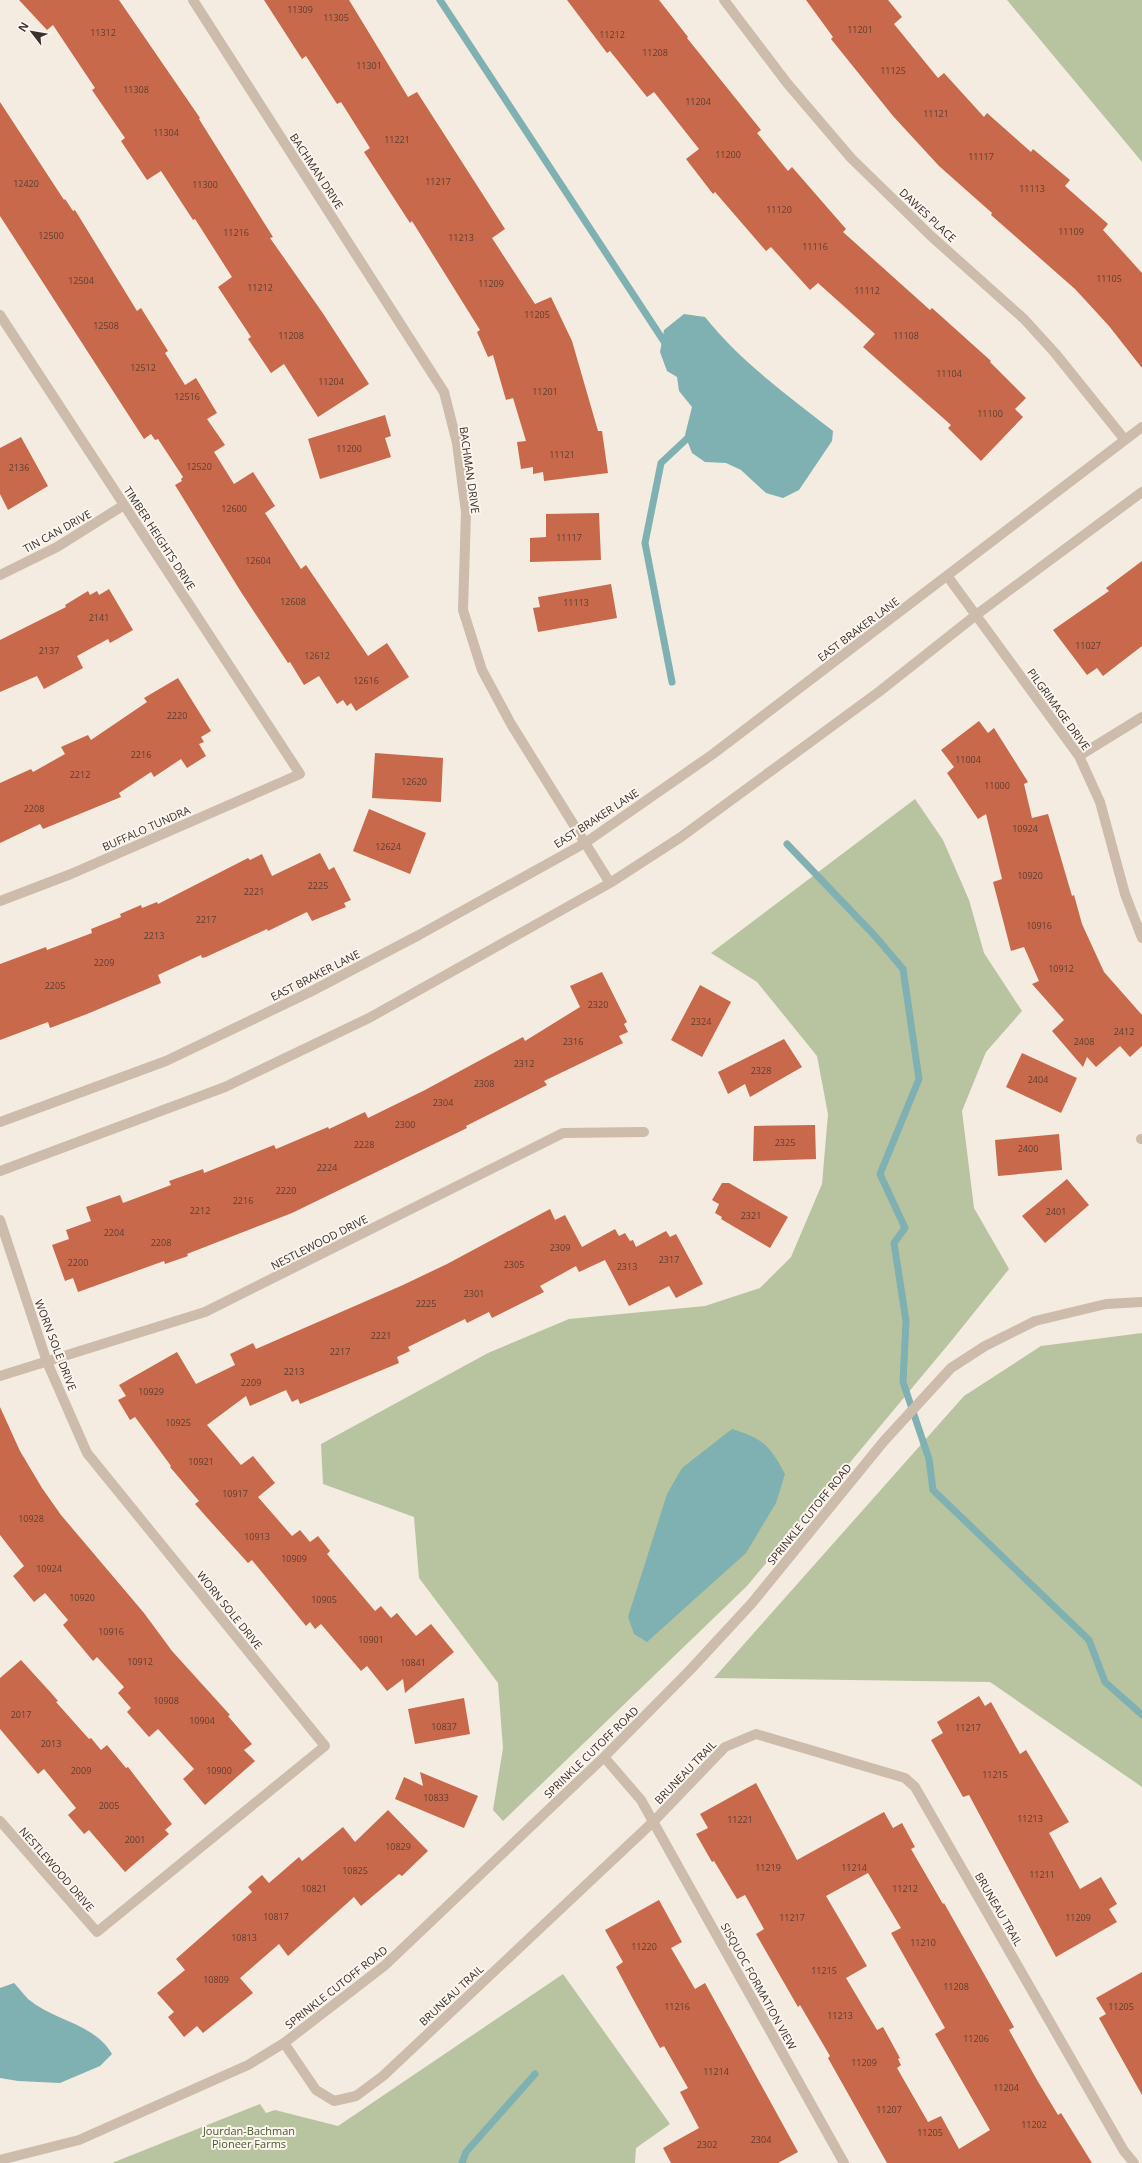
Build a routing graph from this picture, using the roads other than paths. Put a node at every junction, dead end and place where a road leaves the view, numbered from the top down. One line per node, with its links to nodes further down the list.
1 (194, 0): 14 (street, BACHMAN DRIVE)
2 (724, 0): 5 (street, DAWES PLACE)
3 (0, 315): 7 (street, TIMBER HEIGHTS DRIVE)
4 (1142, 427): 5 (street, EAST BRAKER LANE)
5 (1124, 440): 9 (street, EAST BRAKER LANE)
6 (1142, 492): 10 (street)
7 (124, 506): 8 (street, TIN CAN DRIVE); 13 (street, TIMBER HEIGHTS DRIVE)
8 (0, 575)
9 (948, 577): 10 (street, PILGRIMAGE DRIVE); 14 (street, EAST BRAKER LANE)
10 (976, 615): 12 (street, PILGRIMAGE DRIVE); 15 (street)
11 (1142, 717): 12 (street)
12 (1079, 756): 17 (street, PILGRIMAGE DRIVE)
13 (300, 774): 16 (street, BUFFALO TUNDRA)
14 (585, 843): 15 (street, BACHMAN DRIVE); 18 (street, EAST BRAKER LANE)
15 (610, 883): 20 (street)
16 (0, 901)
17 (1142, 938)
18 (0, 1122)
19 (644, 1132): 23 (street, NESTLEWOOD DRIVE)
20 (0, 1171)
21 (0, 1220): 23 (street, WORN SOLE DRIVE)
22 (1142, 1302): 25 (street, SPRINKLE CUTOFF ROAD)
23 (47, 1362): 24 (street, NESTLEWOOD DRIVE); 28 (street, WORN SOLE DRIVE)
24 (0, 1376)
25 (604, 1757): 27 (street, SISQUOC FORMATION VIEW); 29 (street, SPRINKLE CUTOFF ROAD)
26 (0, 1821): 28 (street, NESTLEWOOD DRIVE)
27 (654, 1821): 29 (street, BRUNEAU TRAIL); 31 (street, SISQUOC FORMATION VIEW); 32 (street, BRUNEAU TRAIL)
28 (97, 1932)
29 (284, 2042): 30 (street, SPRINKLE CUTOFF ROAD)
30 (0, 2160)
31 (844, 2163)
32 (1134, 2163)

